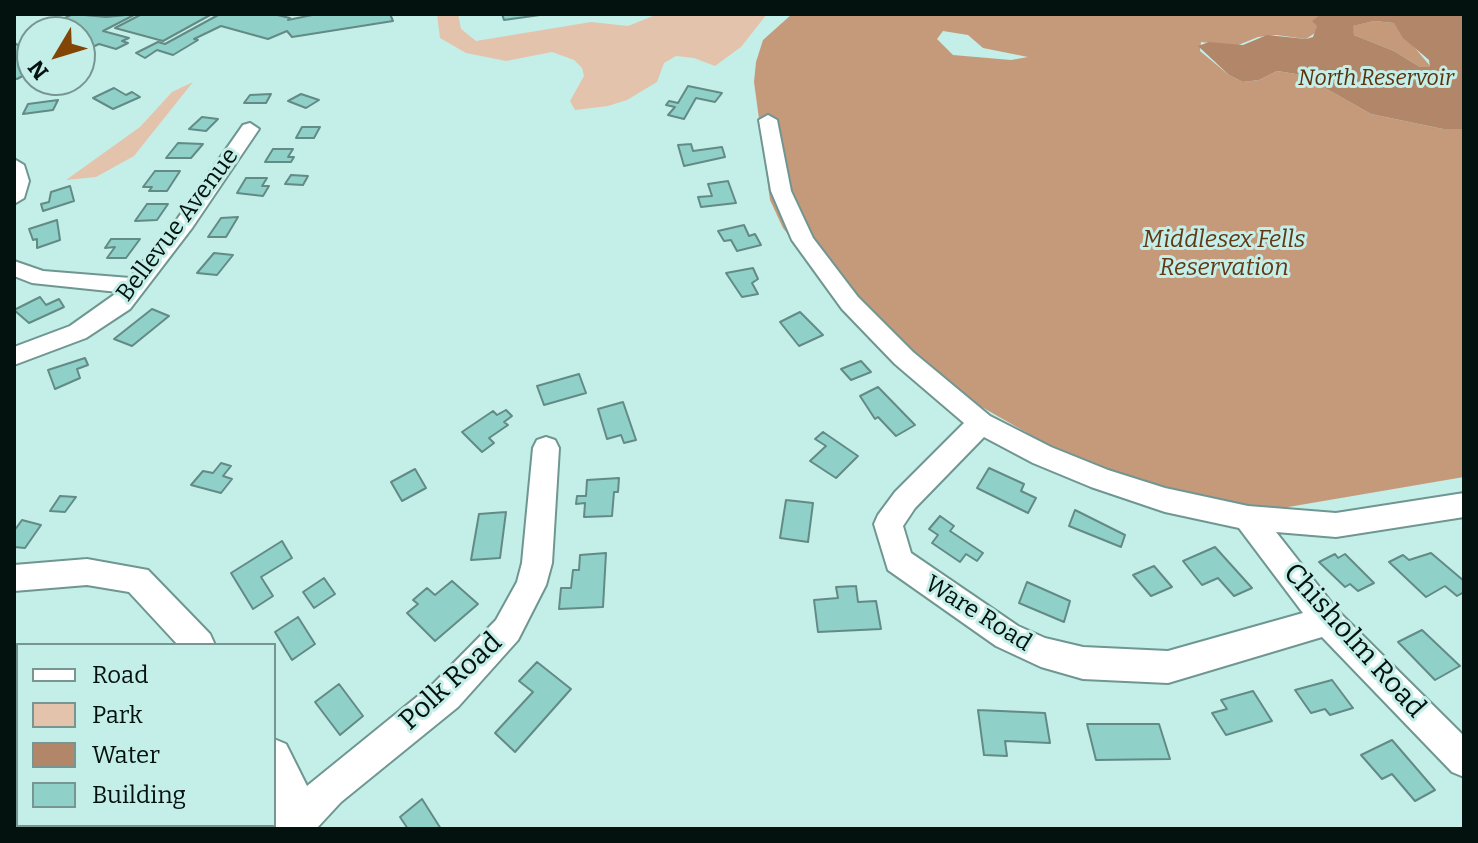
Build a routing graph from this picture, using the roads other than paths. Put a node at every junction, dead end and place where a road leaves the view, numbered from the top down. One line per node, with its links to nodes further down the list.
1 (768, 120): 8 (street)
2 (250, 129): 6 (street, Bellevue Avenue)
3 (14, 165): 4 (street)
4 (14, 198)
5 (14, 268): 6 (street)
6 (136, 286): 7 (street, Bellevue Avenue)
7 (14, 356)
8 (981, 423): 11 (street); 13 (street, Ware Road)
9 (546, 448): 17 (street, Polk Road)
10 (1464, 505): 11 (street)
11 (1248, 518): 13 (street, Chisholm Road)
12 (14, 578): 14 (street)
13 (1327, 621): 16 (street, Chisholm Road)
14 (197, 643)
15 (276, 760): 17 (street)
16 (1464, 760)
17 (289, 829)

